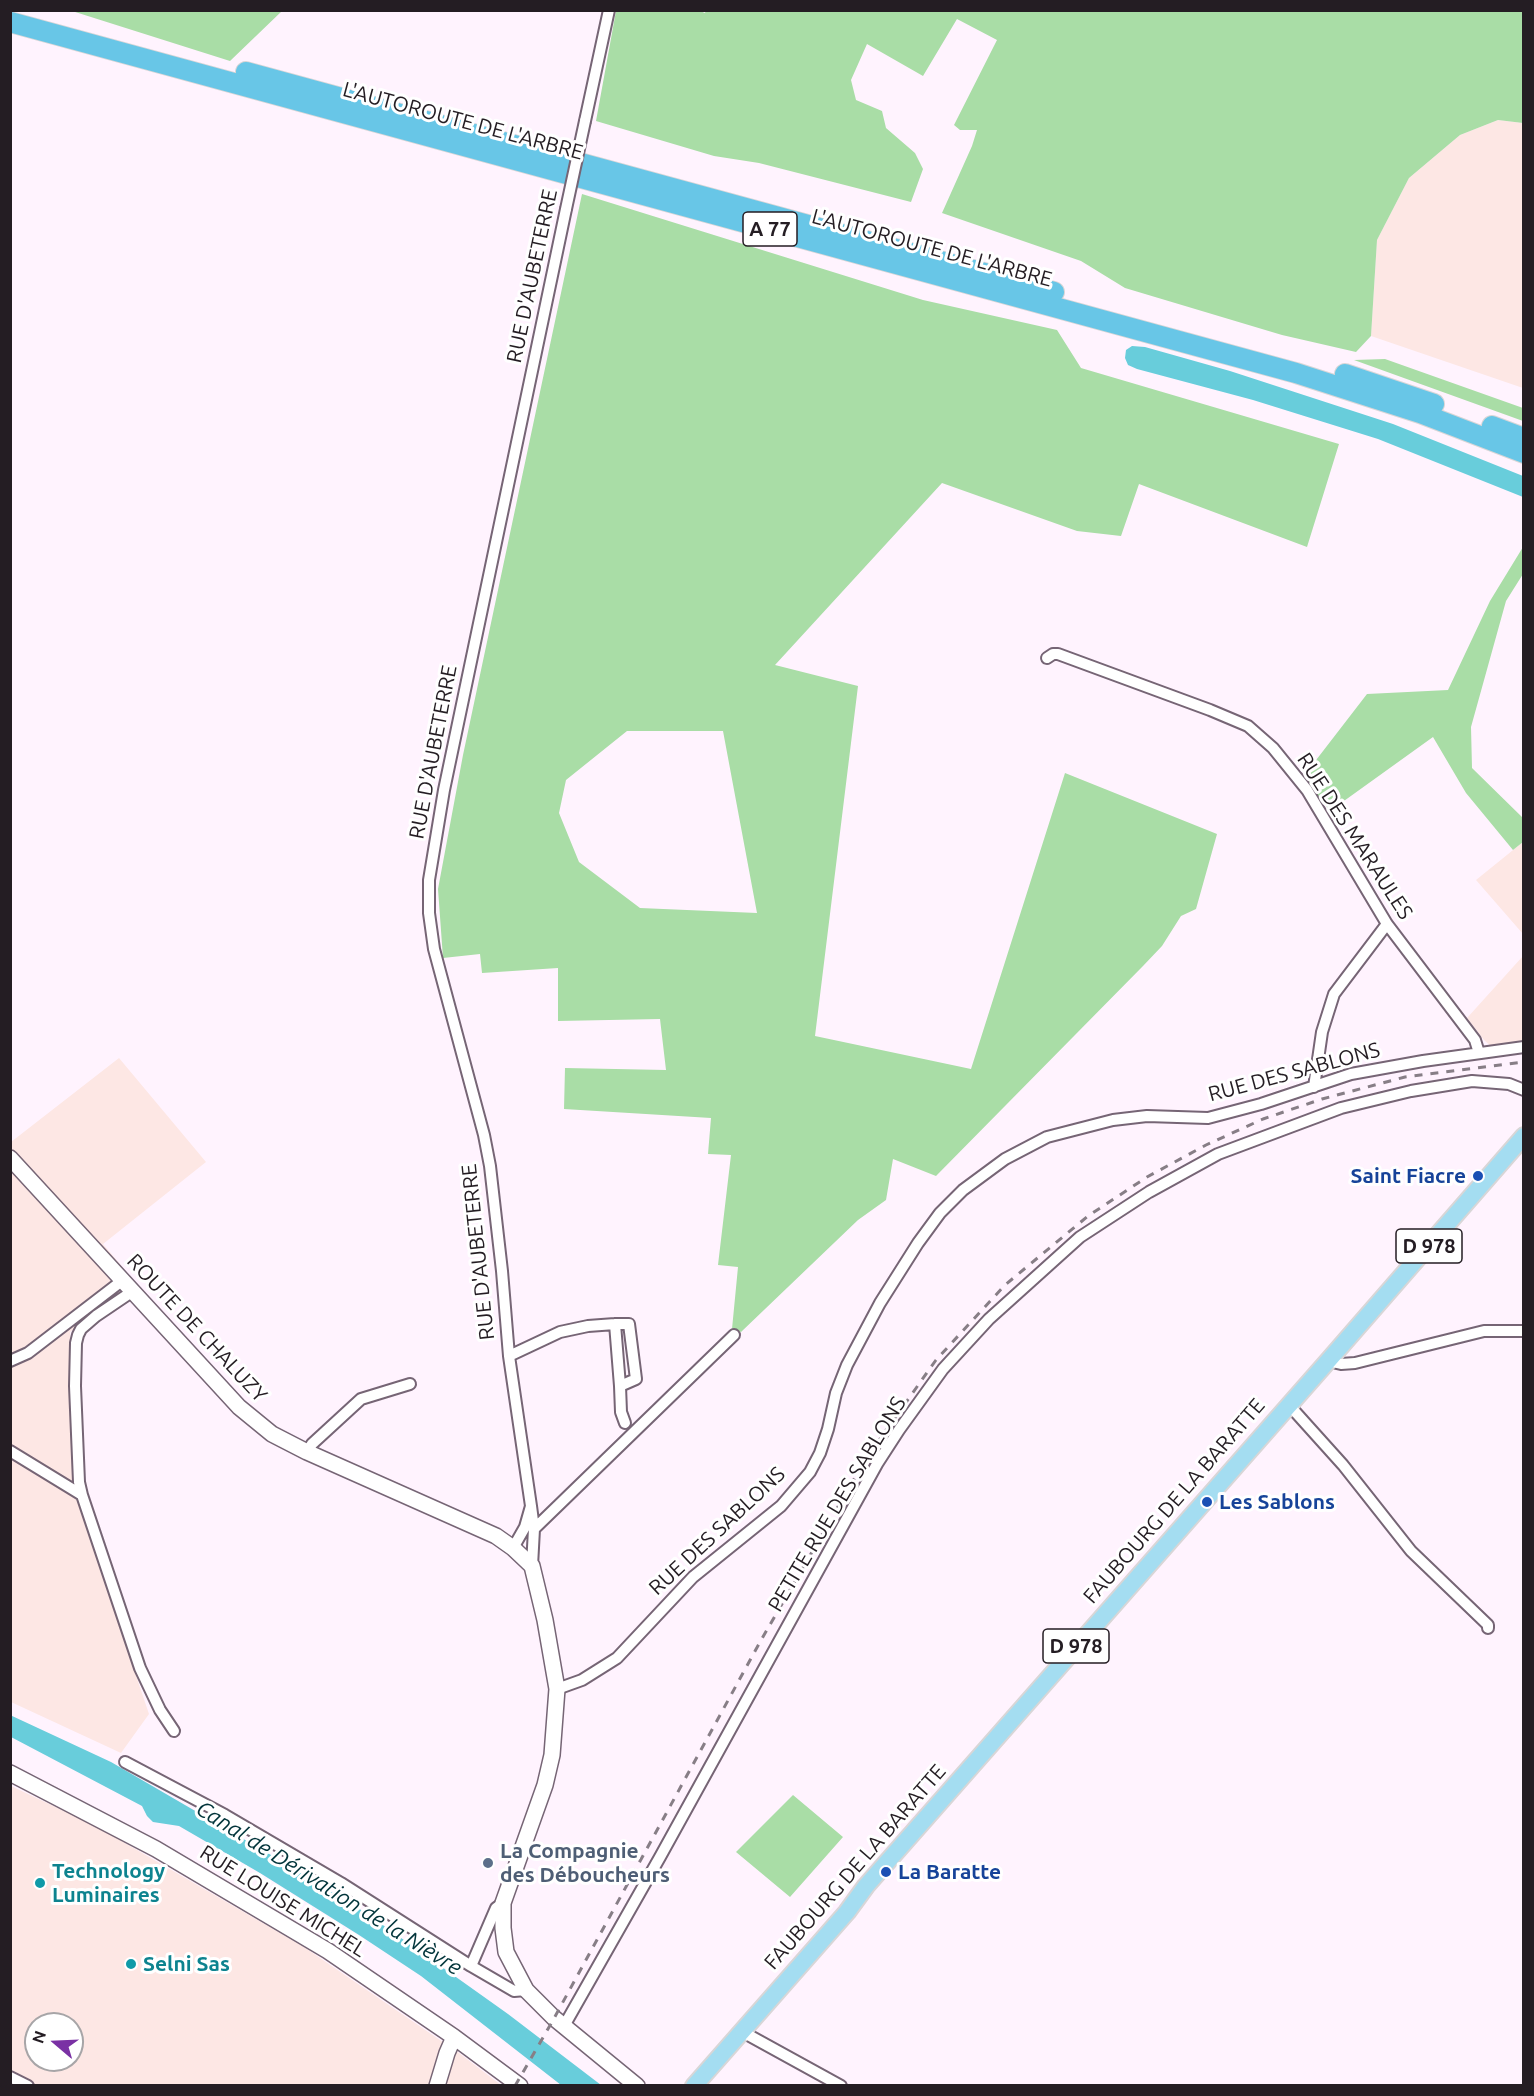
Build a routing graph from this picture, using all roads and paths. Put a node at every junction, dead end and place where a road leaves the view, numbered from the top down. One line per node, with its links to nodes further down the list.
1 (20, 10): 4 (highway, L'AUTOROUTE DE L'ARBRE / A 77)
2 (609, 10): 18 (street, RUE D'AUBETERRE, bridge)
3 (10, 22): 5 (highway, L'AUTOROUTE DE L'ARBRE / A 77)
4 (1524, 438)
5 (1524, 453)
6 (1047, 658): 7 (street, RUE DES MARAULES)
7 (1388, 924): 9 (street, RUE DES MARAULES); 10 (street)
8 (1524, 1047): 9 (street)
9 (1479, 1053): 10 (street, RUE DES SABLONS)
10 (1314, 1087): 33 (street, RUE DES SABLONS)
11 (1524, 1090): 40 (street, PETITE RUE DES SABLONS)
12 (1524, 1136): 20 (main road, FAUBOURG DE LA BARATTE / D 978)
13 (10, 1158): 14 (street, ROUTE DE CHALUZY)
14 (128, 1285): 19 (street); 26 (street, ROUTE DE CHALUZY); 27 (street)
15 (615, 1324): 18 (street); 22 (street); 22 (street)
16 (1524, 1331): 20 (street)
17 (734, 1335): 29 (street)
18 (509, 1356): 28 (street, RUE D'AUBETERRE)
19 (10, 1361)
20 (1328, 1361): 23 (main road, FAUBOURG DE LA BARATTE / D 978)
21 (410, 1384): 26 (street)
22 (620, 1386): 24 (street)
23 (1289, 1405): 32 (street); 41 (main road, FAUBOURG DE LA BARATTE / D 978)
24 (625, 1423)
25 (10, 1450): 27 (street)
26 (307, 1452): 30 (street, ROUTE DE CHALUZY)
27 (82, 1495): 34 (street)
28 (531, 1506): 29 (street, RUE D'AUBETERRE); 30 (street, RUE D'AUBETERRE)
29 (534, 1529): 31 (street, RUE D'AUBETERRE)
30 (513, 1548): 31 (street, ROUTE DE CHALUZY)
31 (532, 1566): 33 (street)
32 (1488, 1628)
33 (557, 1689): 37 (street)
34 (174, 1731)
35 (125, 1761): 38 (street)
36 (10, 1773): 42 (street, RUE LOUISE MICHEL)
37 (503, 1903): 38 (street); 39 (street)
38 (471, 1966): 39 (street)
39 (526, 1990): 40 (street)
40 (564, 2026): 47 (street)
41 (741, 2031): 48 (main road, FAUBOURG DE LA BARATTE / D 978); 49 (street)
42 (454, 2037): 45 (street); 46 (street, RUE LOUISE MICHEL)
43 (10, 2077): 44 (street)
44 (28, 2085)
45 (437, 2085)
46 (520, 2085)
47 (637, 2085)
48 (694, 2085)
49 (841, 2085)

